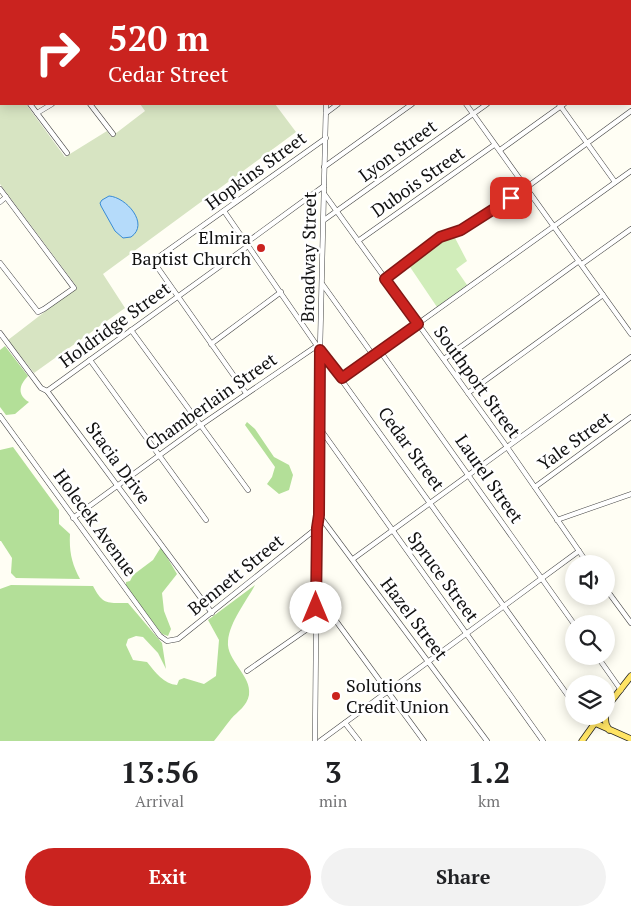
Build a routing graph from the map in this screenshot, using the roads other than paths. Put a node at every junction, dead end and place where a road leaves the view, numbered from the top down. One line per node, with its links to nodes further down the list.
1 (31, 105): 11 (street)
2 (50, 105): 11 (street)
3 (91, 105): 14 (street)
4 (326, 105): 12 (street, Broadway Street)
5 (337, 105): 12 (street)
6 (411, 105): 20 (street)
7 (467, 105): 13 (street)
8 (486, 105): 13 (street, Lyon Street)
9 (561, 105): 16 (street); 18 (street)
10 (631, 111): 16 (street)
11 (37, 113): 19 (street)
12 (326, 113): 15 (street, Broadway Street)
13 (473, 114): 17 (street); 30 (street, Lyon Street)
14 (113, 134)
15 (326, 138): 20 (street, Broadway Street); 29 (street, Hopkins Street)
16 (587, 143): 22 (street); 24 (street)
17 (494, 145): 18 (street); 34 (street, Dubois Street)
18 (500, 150): 24 (street)
19 (67, 153)
20 (324, 167): 23 (street, Broadway Street)
21 (631, 171): 22 (street)
22 (615, 182): 32 (street)
23 (324, 186): 26 (street, Broadway Street); 35 (street, Holdridge Street)
24 (527, 187): 32 (street); 38 (street)
25 (0, 189): 27 (street)
26 (324, 194): 30 (street, Southport Street); 31 (street, Broadway Street)
27 (6, 197): 28 (street); 36 (street)
28 (0, 202)
29 (224, 211): 35 (street, Cedar Street); 42 (street, Hopkins Street)
30 (337, 212): 31 (street, Lyon Street); 34 (street, Southport Street)
31 (324, 220): 39 (street, Broadway Street)
32 (554, 227): 37 (street); 43 (street)
33 (631, 229): 37 (street)
34 (358, 241): 38 (street, Southport Street)
35 (247, 244): 40 (street, Cedar Street); 42 (street, Holdridge Street)
36 (0, 263)
37 (581, 263): 41 (street); 53 (street)
38 (385, 279): 43 (street, Southport Street)
39 (323, 284): 48 (street, Broadway Street); 50 (street)
40 (281, 292): 47 (street); 48 (street, Cedar Street)
41 (603, 295): 46 (street); 57 (street)
42 (178, 296): 44 (street, Holdridge Street); 47 (street)
43 (418, 324): 49 (street); 53 (street, Southport Street)
44 (131, 330): 52 (street, Holdridge Street); 60 (street)
45 (0, 333): 55 (street, Stacia Drive)
46 (631, 334)
47 (211, 344): 56 (street)
48 (319, 348): 54 (street, Cedar Street); 56 (street, Chamberlain Street); 61 (street, Broadway Street)
49 (380, 351): 50 (street); 64 (street, Laurel Street)
50 (373, 355): 54 (street)
51 (631, 358): 62 (street)
52 (90, 360): 55 (street, Holdridge Street); 63 (street)
53 (444, 360): 57 (street, Southport Street)
54 (342, 378): 69 (street, Cedar Street)
55 (47, 391): 65 (street, Stacia Drive)
56 (246, 393): 60 (street, Chamberlain Street)
57 (468, 393): 62 (street, Southport Street)
58 (0, 416): 71 (street, Holecek Avenue)
59 (631, 417): 66 (street, Yale Street)
60 (201, 425): 63 (street, Chamberlain Street); 67 (street)
61 (320, 428): 70 (street, Broadway Street); 75 (street, Spruce Street)
62 (507, 447): 64 (street); 66 (street, Southport Street)
63 (159, 456): 65 (street, Chamberlain Street); 72 (street)
64 (469, 475): 69 (street); 79 (street, Laurel Street)
65 (117, 486): 71 (street, Chamberlain Street); 83 (street, Stacia Drive)
66 (534, 487): 73 (street, Southport Street)
67 (248, 490)
68 (631, 494): 73 (street)
69 (431, 502): 75 (street); 82 (street, Cedar Street)
70 (319, 515): 74 (street, Broadway Street); 78 (street, Hazel Street)
71 (73, 518): 88 (street, Holecek Avenue)
72 (206, 520)
73 (557, 520): 76 (street, Southport Street)
74 (317, 528): 80 (street, Broadway Street); 83 (street, Bennett Street)
75 (393, 531): 78 (street); 87 (street, Spruce Street)
76 (579, 551): 77 (street, Southport Street); 79 (street)
77 (582, 555)
78 (353, 559): 89 (street, Hazel Street)
79 (541, 578): 82 (street); 84 (street, Laurel Street)
80 (317, 594): 86 (street, Broadway Street); 94 (street)
81 (615, 601): 85 (street)
82 (503, 606): 87 (street); 95 (street, Cedar Street)
83 (212, 613): 88 (street, Bennett Street)
84 (568, 615)
85 (631, 622)
86 (316, 623): 91 (street); 103 (street, Broadway Street)
87 (467, 633): 89 (street); 108 (street, Spruce Street)
88 (172, 641)
89 (428, 661): 94 (street); 107 (street, Hazel Street)
90 (604, 665): 93 (street)
91 (247, 671)
92 (631, 677): 93 (main road)
93 (621, 690): 96 (main road)
94 (388, 691): 97 (street); 106 (street)
95 (565, 692)
96 (615, 697)
97 (345, 722): 104 (street); 105 (street)
98 (594, 725): 109 (main road)
99 (599, 725): 101 (main road)
100 (606, 725): 101 (main road)
101 (609, 730): 102 (main road)
102 (629, 740)
103 (315, 741)
104 (320, 741)
105 (359, 741)
106 (424, 741)
107 (487, 741)
108 (543, 741)
109 (582, 741)

